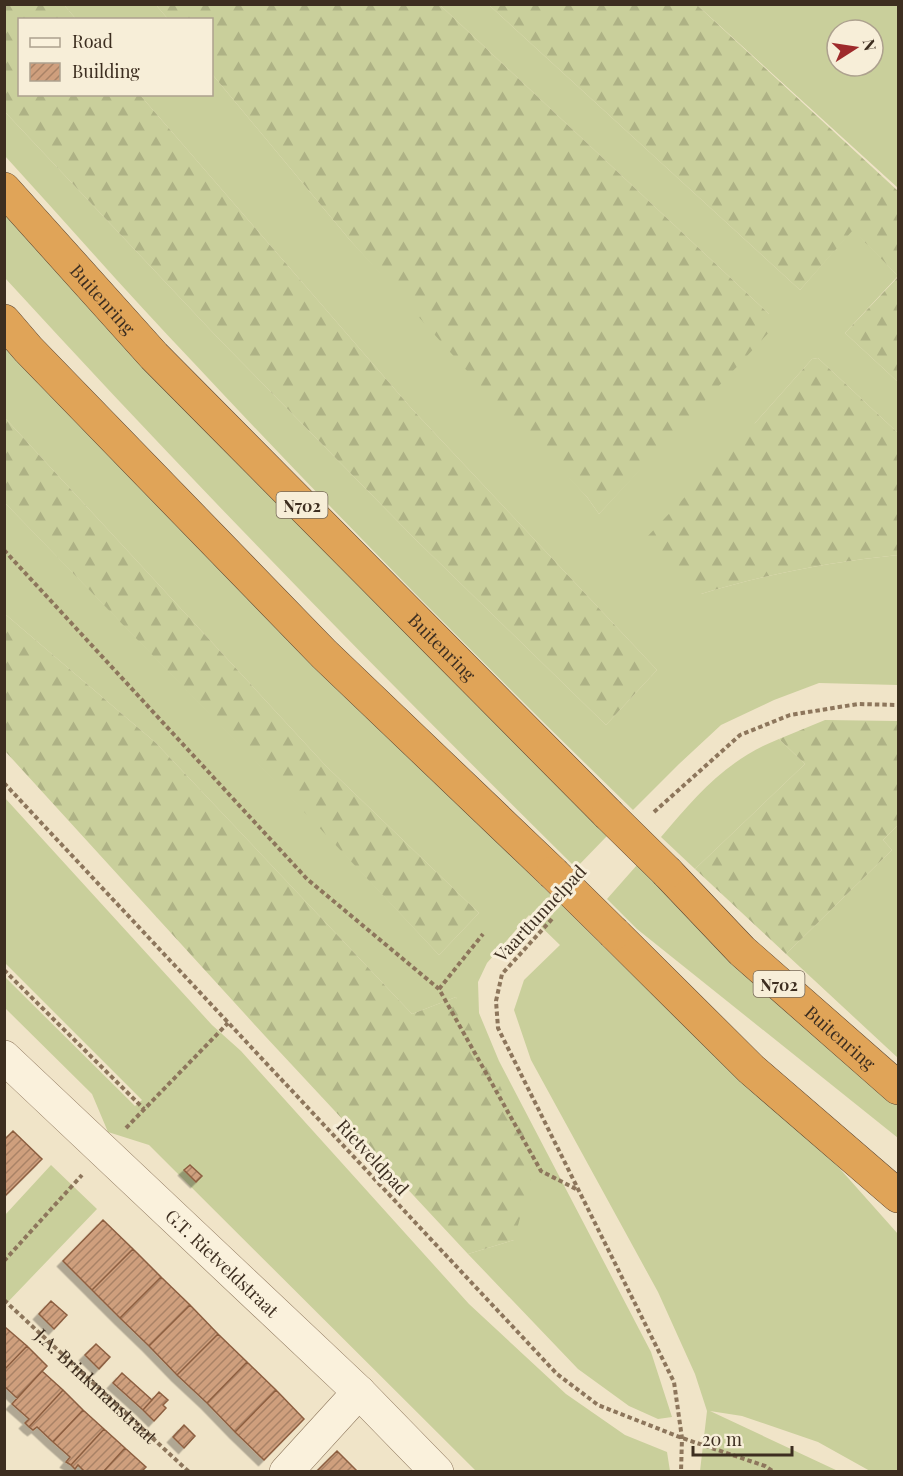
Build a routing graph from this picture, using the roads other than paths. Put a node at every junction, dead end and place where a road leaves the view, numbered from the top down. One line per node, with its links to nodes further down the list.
1 (4, 189): 4 (highway, Buitenring / N702, bridge)
2 (4, 321): 5 (highway, bridge)
3 (4, 1057): 6 (street, G.T. Rietveldstraat)
4 (898, 1088)
5 (898, 1196)
6 (359, 1392): 7 (street); 8 (street, G.T. Rietveldstraat)
7 (285, 1472)
8 (437, 1472)

